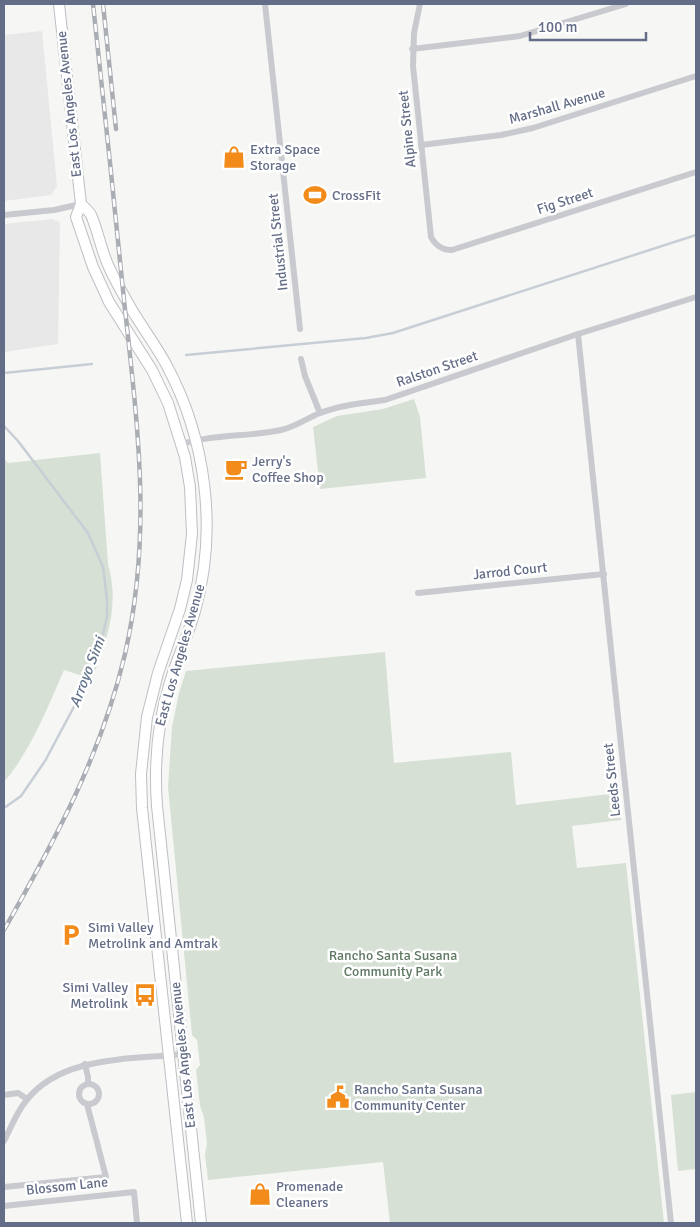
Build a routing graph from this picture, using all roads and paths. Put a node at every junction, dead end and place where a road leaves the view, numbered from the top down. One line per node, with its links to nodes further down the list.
1 (59, 4): 9 (main road, East Los Angeles Avenue)
2 (265, 4): 13 (street, Industrial Street)
3 (420, 4): 5 (street, Alpine Street)
4 (626, 4): 5 (street)
5 (412, 49): 7 (street, Alpine Street)
6 (696, 76): 7 (street, Marshall Avenue)
7 (421, 145): 11 (street, Alpine Street)
8 (696, 172): 11 (street, Fig Street)
9 (81, 204): 10 (street); 17 (main road, East Los Angeles Avenue); 18 (main road, East Los Angeles Avenue)
10 (4, 215)
11 (441, 248)
12 (696, 297): 14 (street, Ralston Street)
13 (300, 329)
14 (578, 334): 16 (street, Ralston Street); 19 (street, Leeds Street)
15 (301, 359): 16 (street)
16 (320, 413): 17 (street, Ralston Street)
17 (196, 440): 18 (street, Ralston Street); 21 (main road, East Los Angeles Avenue)
18 (181, 444): 22 (main road, East Los Angeles Avenue)
19 (604, 574): 20 (street, Jarrod Court); 34 (street, Leeds Street)
20 (418, 594)
21 (183, 1054): 22 (street); 33 (main road, East Los Angeles Avenue)
22 (169, 1056): 23 (street); 32 (main road, East Los Angeles Avenue)
23 (85, 1064): 24 (street); 26 (street)
24 (88, 1084): 27 (street); 27 (street)
25 (4, 1094): 26 (street)
26 (27, 1099): 28 (street)
27 (87, 1104): 29 (street)
28 (4, 1141)
29 (4, 1187)
30 (4, 1206): 31 (street, Blossom Lane)
31 (137, 1223)
32 (187, 1223)
33 (201, 1223)
34 (671, 1223)

